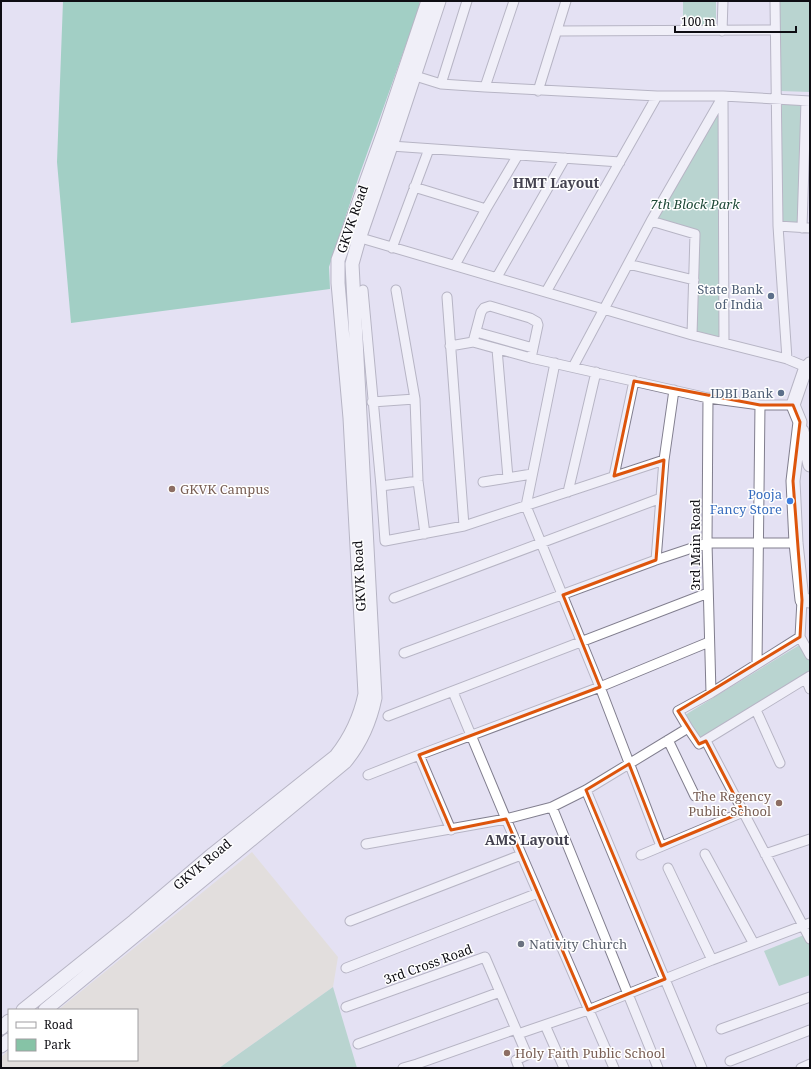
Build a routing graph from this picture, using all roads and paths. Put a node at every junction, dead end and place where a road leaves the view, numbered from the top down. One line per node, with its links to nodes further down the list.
1 (428, 1): 8 (main road, GKVK Road)
2 (440, 1): 8 (main road, GKVK Road)
3 (467, 1): 13 (street)
4 (514, 1): 14 (street)
5 (566, 1): 10 (street)
6 (723, 1): 11 (street)
7 (775, 1): 9 (street)
8 (424, 30): 12 (main road, GKVK Road)
9 (775, 30): 11 (street); 18 (street)
10 (556, 31): 11 (street); 15 (street)
11 (722, 31)
12 (409, 74): 13 (street); 20 (main road, GKVK Road); 31 (main road, GKVK Road)
13 (441, 84): 14 (street)
14 (485, 87): 15 (street)
15 (538, 91): 16 (street)
16 (657, 96): 17 (street); 24 (street)
17 (723, 96): 18 (street); 28 (street); 45 (street)
18 (776, 100): 19 (street); 29 (street)
19 (808, 101): 25 (street)
20 (391, 146): 21 (street); 31 (main road, GKVK Road)
21 (429, 149): 22 (street); 26 (street)
22 (518, 155): 23 (street); 27 (street)
23 (565, 158): 24 (street); 35 (street)
24 (620, 162): 39 (street)
25 (807, 183): 30 (street)
26 (414, 187): 27 (street); 32 (street)
27 (486, 209): 34 (street)
28 (651, 222): 33 (street); 36 (street)
29 (778, 226): 30 (street); 50 (street)
30 (806, 228)
31 (353, 236): 32 (street); 132 (main road, GKVK Road); 133 (main road, GKVK Road)
32 (392, 248): 34 (street)
33 (628, 264): 36 (street); 41 (street)
34 (455, 265): 35 (street)
35 (497, 277): 39 (street)
36 (694, 280): 43 (street)
37 (363, 290): 59 (street)
38 (396, 290): 58 (street)
39 (546, 292): 41 (street)
40 (447, 297): 46 (street)
41 (604, 309): 43 (street); 53 (street)
42 (476, 332): 44 (street); 47 (street); 47 (street)
43 (692, 335): 45 (street)
44 (473, 342): 46 (street); 48 (street)
45 (724, 343): 50 (street)
46 (450, 346): 74 (street)
47 (533, 348): 49 (street)
48 (497, 349): 49 (street); 67 (street)
49 (531, 358): 51 (street)
50 (787, 359): 52 (street)
51 (555, 363): 53 (street); 65 (street)
52 (809, 364): 60 (main road)
53 (573, 367): 54 (street)
54 (596, 372): 55 (street); 71 (street)
55 (634, 381): 56 (street); 66 (street)
56 (674, 390): 57 (street); 63 (street)
57 (708, 398): 61 (street); 76 (street, 3rd Main Road)
58 (415, 399): 59 (street); 68 (street)
59 (372, 402): 70 (street)
60 (793, 405): 61 (street); 62 (main road)
61 (760, 406): 77 (street)
62 (805, 423): 64 (main road); 78 (main road)
63 (664, 460): 66 (street); 72 (street)
64 (810, 466)
65 (532, 474): 67 (street); 73 (street)
66 (614, 476): 71 (street)
67 (508, 478): 69 (street)
68 (418, 481): 70 (street); 75 (street)
69 (483, 482)
70 (381, 486): 75 (street)
71 (568, 492): 73 (street)
72 (661, 498): 79 (street); 80 (street)
73 (526, 506): 74 (street); 79 (street)
74 (464, 526): 75 (street)
75 (425, 534)
76 (707, 543): 77 (street); 80 (street); 81 (street, 3rd Main Road)
77 (759, 543): 78 (street); 90 (street)
78 (796, 543): 84 (main road)
79 (542, 544): 82 (street); 83 (street)
80 (656, 560): 82 (street)
81 (708, 593): 86 (street); 87 (street, 3rd Main Road)
82 (563, 595): 86 (street); 88 (street)
83 (394, 598)
84 (806, 600): 85 (street)
85 (800, 637): 89 (street); 90 (street)
86 (581, 641): 92 (street); 94 (street)
87 (709, 642): 92 (street); 95 (street, 3rd Main Road)
88 (404, 653)
89 (810, 655)
90 (757, 664): 95 (street)
91 (808, 678): 93 (street); 96 (street)
92 (600, 688): 99 (street); 104 (street)
93 (810, 689)
94 (453, 692): 97 (street); 99 (street)
95 (711, 693): 98 (street)
96 (756, 710): 101 (street); 103 (street)
97 (388, 716)
98 (688, 728): 100 (street); 101 (street)
99 (470, 736): 102 (street); 110 (street)
100 (668, 740): 104 (street); 107 (street)
101 (706, 740): 109 (street)
102 (420, 754): 105 (street); 111 (street)
103 (780, 763)
104 (629, 764): 106 (street); 114 (street)
105 (368, 776)
106 (586, 790): 108 (street); 127 (street)
107 (695, 796)
108 (552, 808): 110 (street); 129 (street)
109 (743, 812): 114 (street); 116 (street)
110 (506, 819): 111 (street); 117 (street)
111 (451, 830): 113 (street)
112 (810, 839): 116 (street)
113 (366, 844)
114 (661, 846): 118 (street)
115 (705, 854): 124 (street)
116 (765, 854): 122 (street)
117 (521, 855): 120 (street); 121 (street)
118 (641, 855)
119 (668, 868): 125 (street)
120 (538, 893): 126 (street); 134 (street)
121 (350, 920)
122 (806, 924): 123 (street); 124 (street)
123 (810, 939)
124 (754, 944): 125 (street)
125 (712, 960): 127 (street)
126 (346, 968)
127 (665, 979): 129 (street); 148 (street)
128 (500, 992): 131 (street, 3rd Cross Road); 138 (street, 3rd Cross Road); 139 (street)
129 (628, 994): 134 (street); 147 (street)
130 (810, 997): 136 (street)
131 (346, 1007)
132 (24, 1009)
133 (46, 1009)
134 (588, 1010): 135 (street); 146 (street)
135 (545, 1026): 138 (street); 145 (street)
136 (721, 1029)
137 (810, 1030): 140 (street)
138 (517, 1031): 142 (street); 144 (street, 3rd Cross Road)
139 (358, 1044)
140 (730, 1061)
141 (810, 1064): 149 (street)
142 (418, 1066): 143 (street)
143 (403, 1068)
144 (519, 1068)
145 (564, 1068)
146 (614, 1068)
147 (658, 1068)
148 (702, 1068)
149 (801, 1068)

